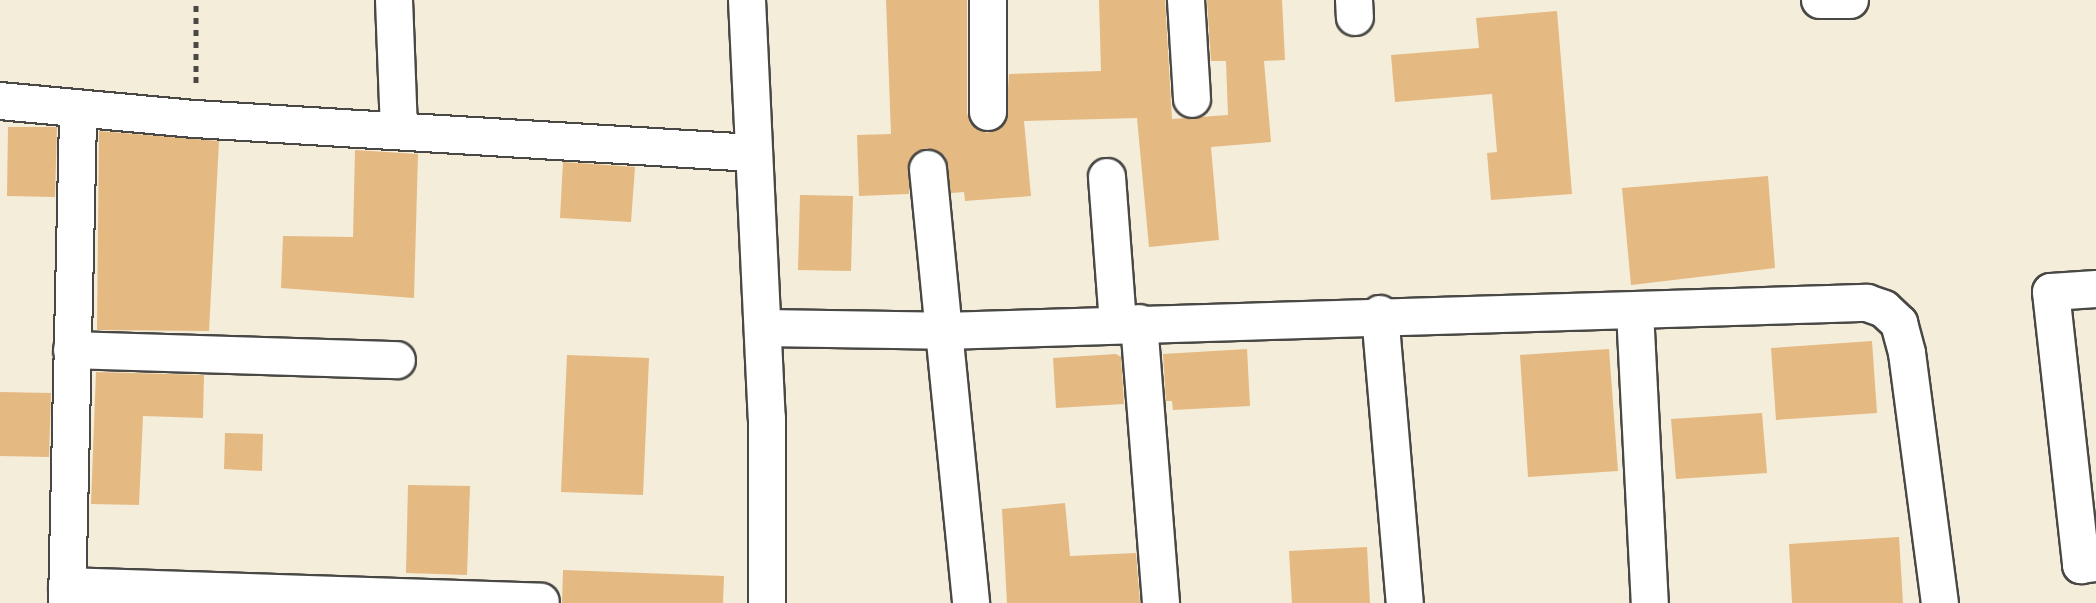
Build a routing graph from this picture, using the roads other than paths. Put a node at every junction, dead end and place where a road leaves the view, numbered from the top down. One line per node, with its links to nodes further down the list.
1 (394, 0): 11 (street)
2 (747, 0): 12 (street)
3 (988, 0): 10 (street)
4 (1186, 0): 7 (street)
5 (1820, 0): 6 (street)
6 (1850, 0)
7 (1192, 99)
8 (0, 101): 9 (street)
9 (78, 109): 11 (street); 21 (street)
10 (988, 112)
11 (399, 130): 12 (street)
12 (753, 153): 19 (street)
13 (928, 169): 20 (street)
14 (1107, 177): 18 (street)
15 (2096, 289): 23 (street)
16 (1635, 311): 17 (street); 30 (street); 31 (street)
17 (1380, 314): 18 (street); 29 (street)
18 (1128, 324): 20 (street); 28 (street)
19 (763, 328): 20 (street); 26 (street)
20 (944, 331): 27 (street)
21 (72, 350): 22 (street); 24 (street)
22 (397, 360)
23 (2096, 563)
24 (67, 594): 25 (street)
25 (541, 602)
26 (767, 603)
27 (971, 603)
28 (1161, 603)
29 (1405, 603)
30 (1650, 603)
31 (1940, 603)

